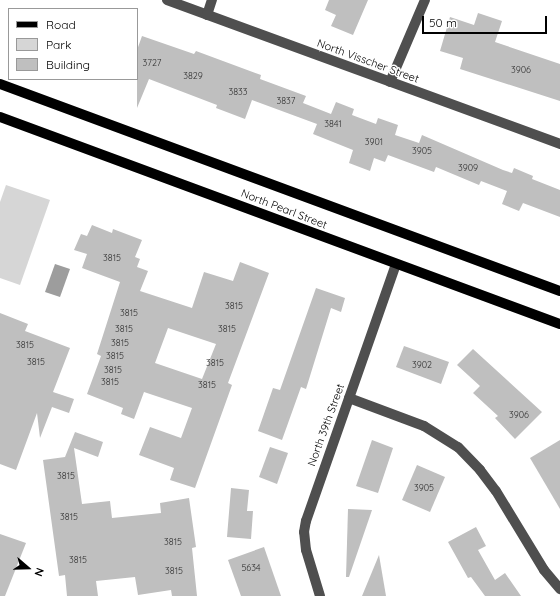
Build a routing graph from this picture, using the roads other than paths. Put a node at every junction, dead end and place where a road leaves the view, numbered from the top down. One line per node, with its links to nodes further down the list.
1 (167, 0): 4 (street, North Visscher Street)
2 (212, 0): 4 (street)
3 (425, 0): 5 (street)
4 (207, 15): 5 (street, North Visscher Street)
5 (390, 82): 8 (street, North Visscher Street)
6 (0, 84): 10 (main road, North Pearl Street)
7 (0, 117): 9 (main road, North Pearl Street)
8 (560, 144)
9 (396, 264): 11 (main road, North Pearl Street); 12 (street, North 39th Street)
10 (560, 292)
11 (560, 324)
12 (349, 398): 13 (street); 14 (street, North 39th Street)
13 (560, 588)
14 (320, 596)

